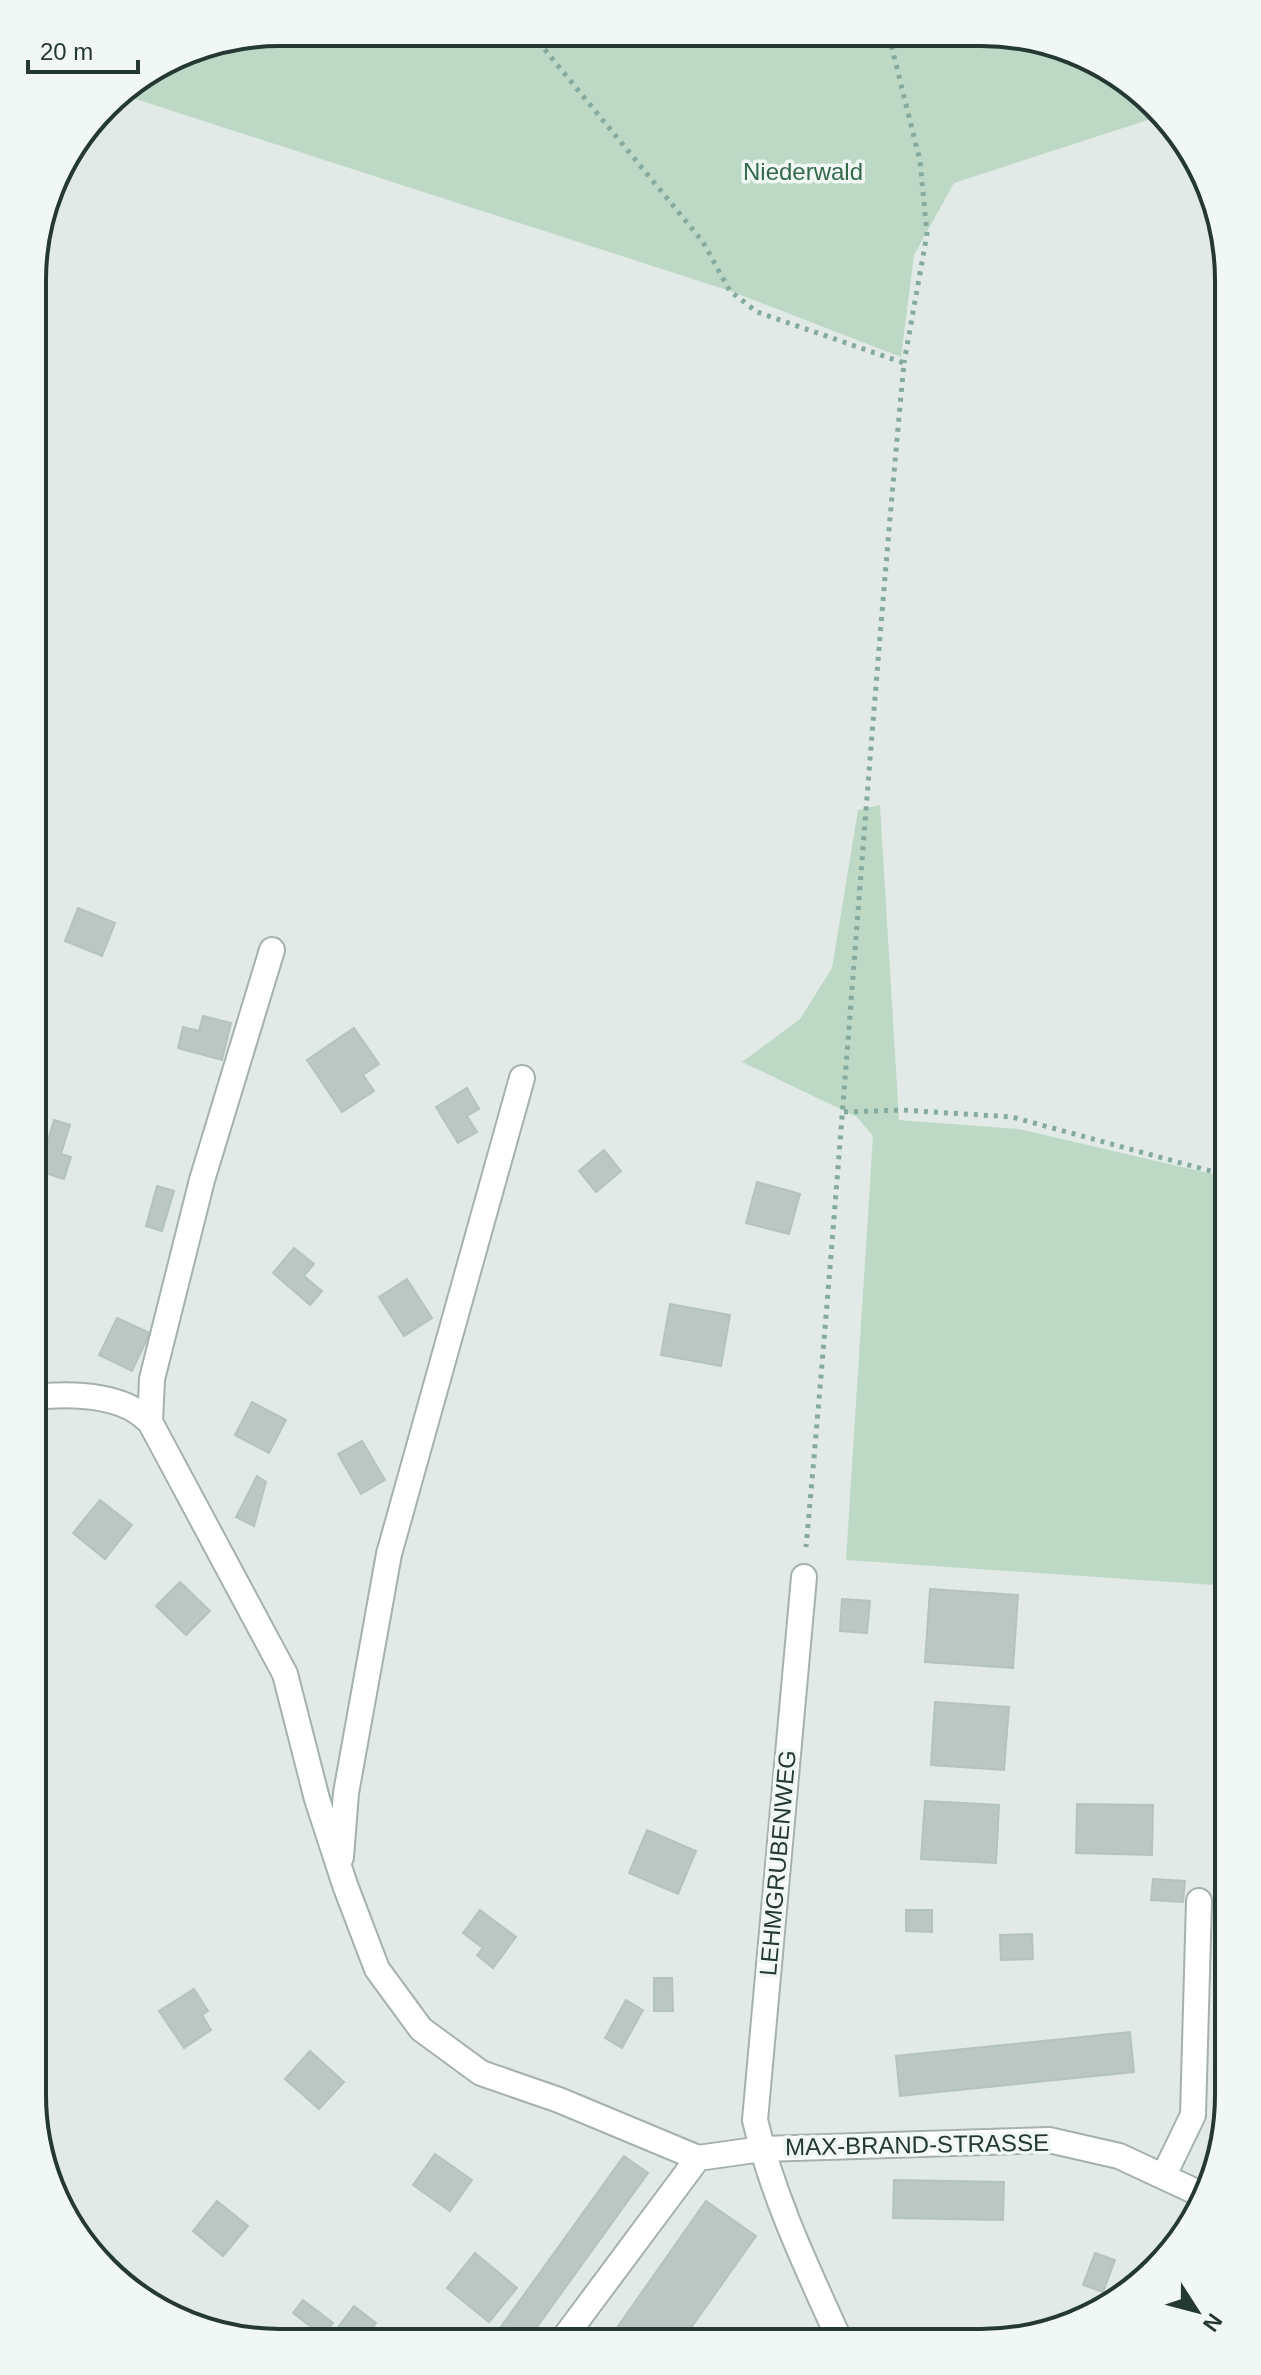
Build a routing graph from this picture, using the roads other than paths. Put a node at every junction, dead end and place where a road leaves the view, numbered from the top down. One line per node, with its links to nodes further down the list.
1 (272, 950): 4 (street)
2 (522, 1078): 6 (street)
3 (46, 1396): 4 (street)
4 (150, 1422): 6 (street)
5 (804, 1577): 8 (street, LEHMGRUBENWEG)
6 (340, 1872): 9 (street)
7 (1199, 1901): 10 (street)
8 (762, 2149): 9 (street); 10 (street, MAX-BRAND-STRASSE); 13 (street, LEHMGRUBENWEG)
9 (698, 2158): 12 (street)
10 (1164, 2175): 11 (street, MAX-BRAND-STRASSE)
11 (1194, 2191)
12 (571, 2329)
13 (835, 2329)

